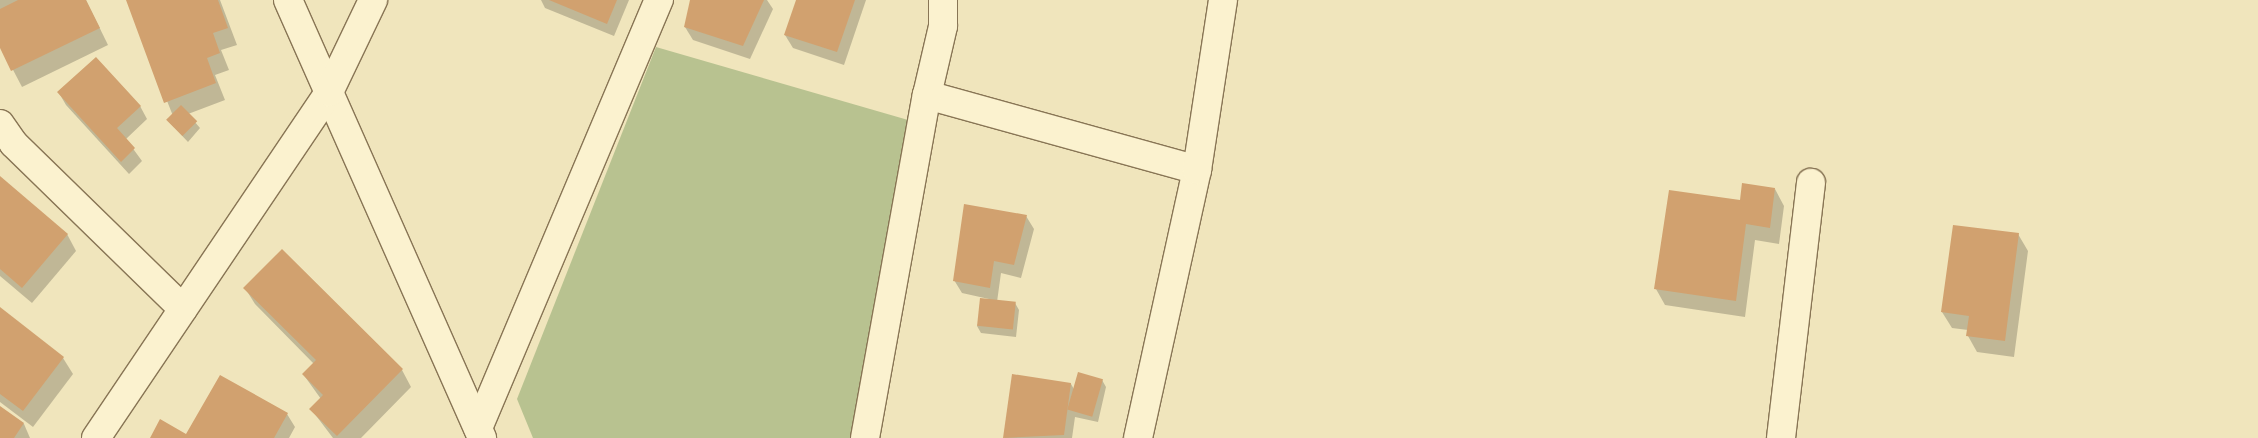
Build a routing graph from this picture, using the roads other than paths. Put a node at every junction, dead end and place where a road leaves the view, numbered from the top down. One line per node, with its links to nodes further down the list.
1 (288, 0): 6 (street)
2 (373, 0): 6 (street)
3 (659, 0): 12 (street)
4 (943, 0): 7 (street)
5 (1223, 0): 9 (street)
6 (329, 92): 11 (street); 12 (street)
7 (927, 95): 9 (street); 14 (street)
8 (0, 124): 11 (street)
9 (1197, 170): 15 (street)
10 (1811, 182): 16 (street)
11 (183, 309): 13 (street)
12 (480, 433)
13 (96, 438)
14 (865, 438)
15 (1138, 438)
16 (1781, 438)

